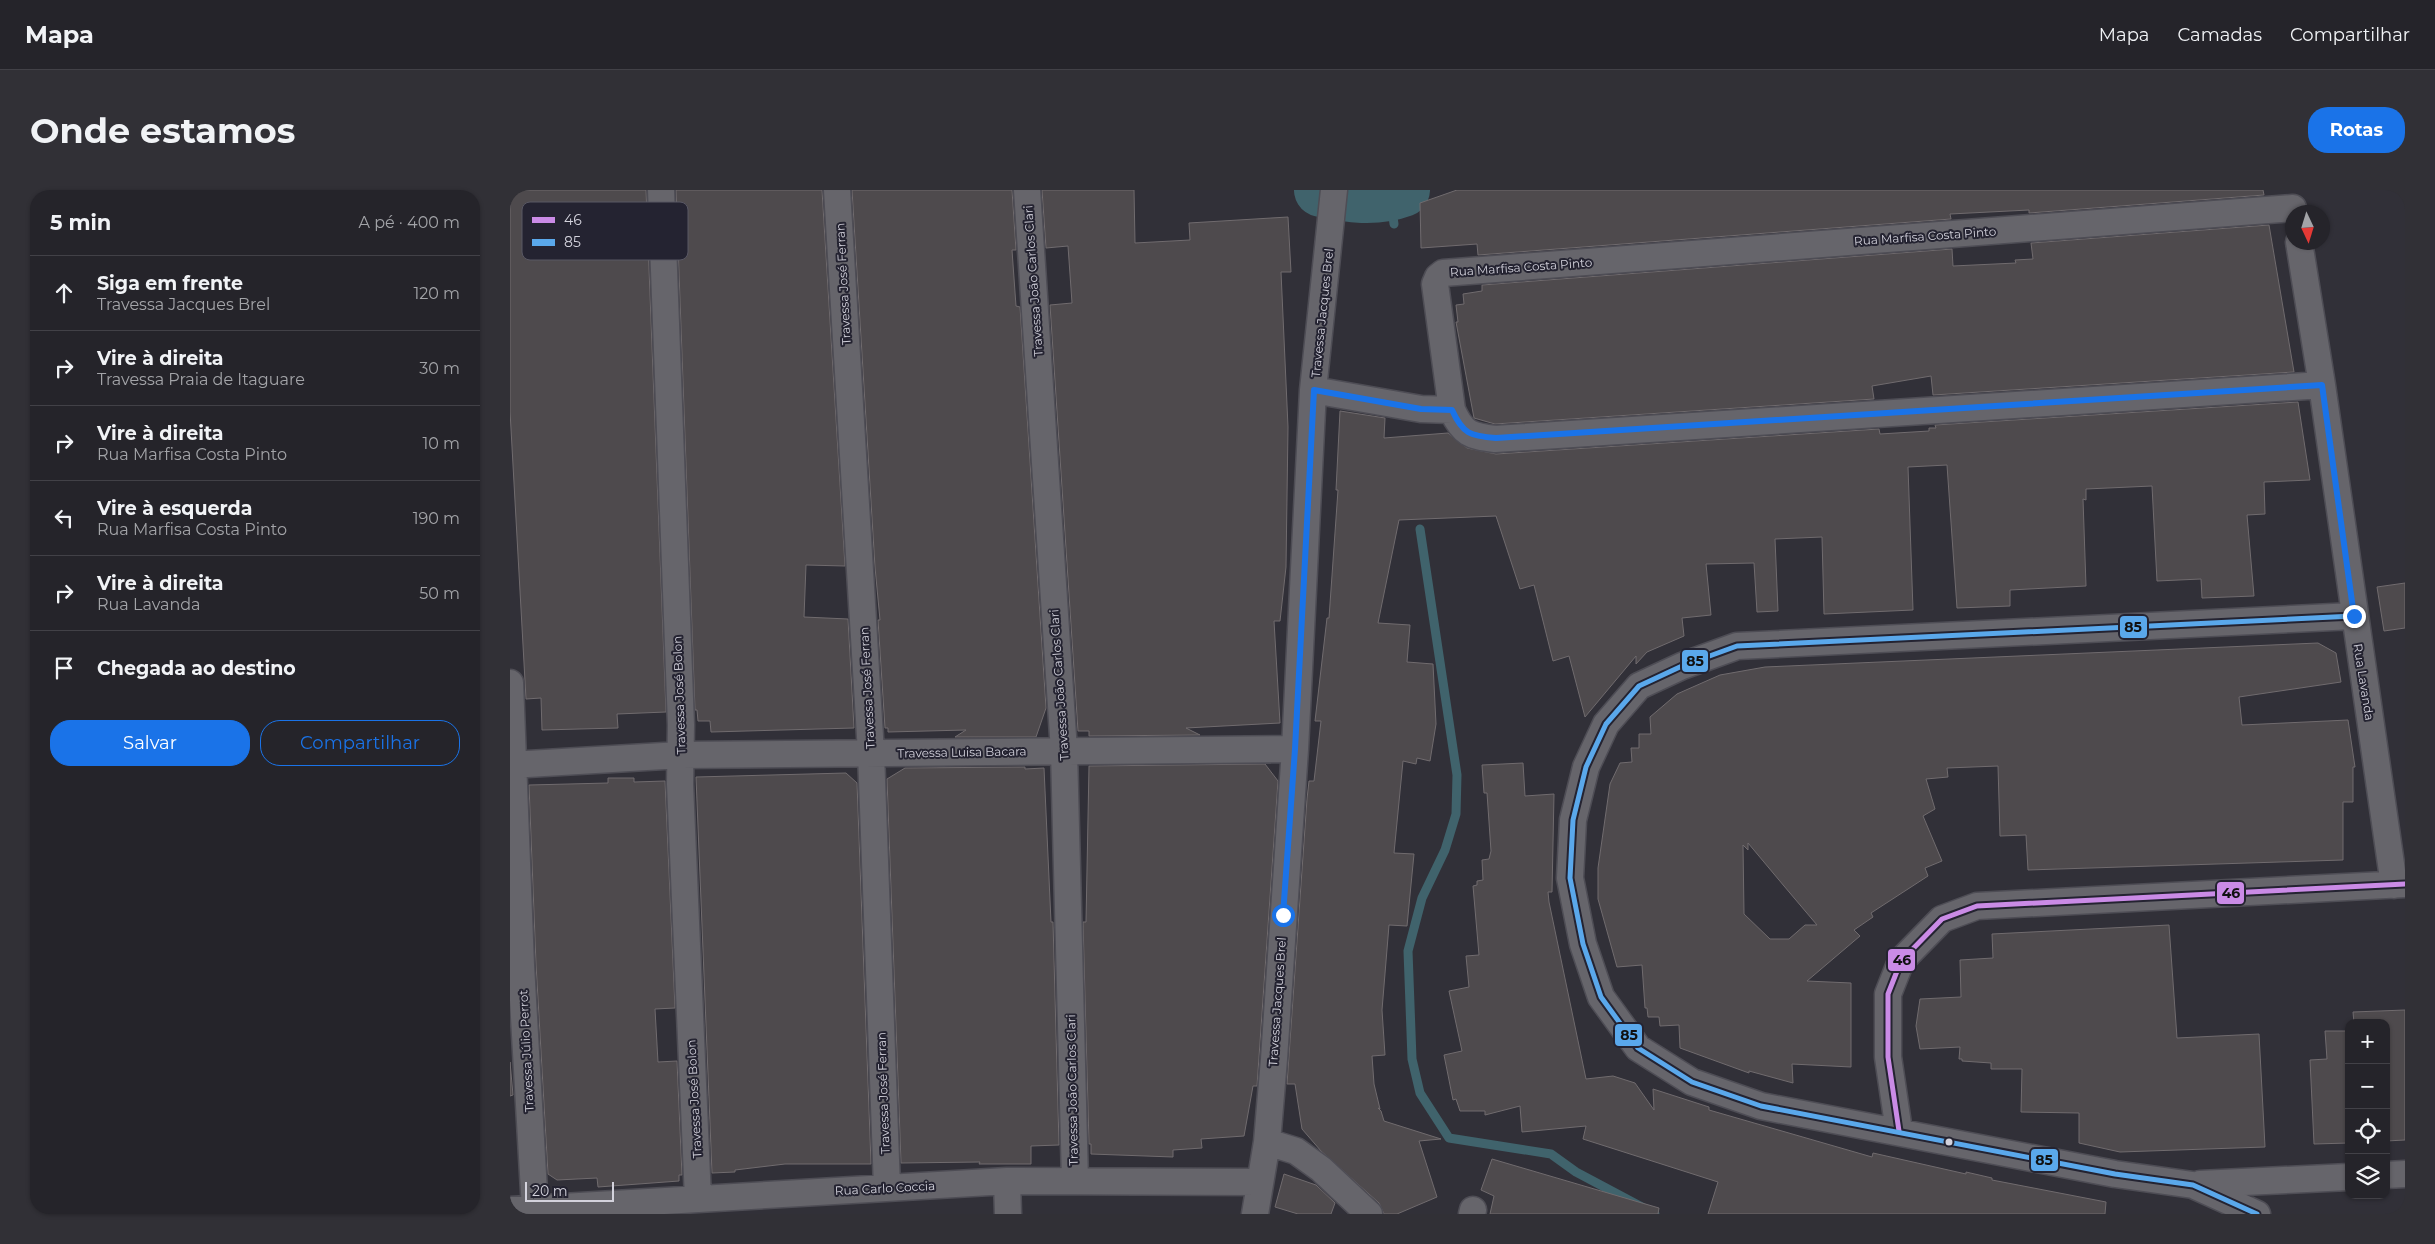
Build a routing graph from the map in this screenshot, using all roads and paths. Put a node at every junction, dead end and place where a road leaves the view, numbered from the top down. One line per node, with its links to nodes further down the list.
1 (837, 190): 14 (street, Travessa José Ferran)
2 (1027, 190): 13 (street, Travessa João Carlos Clari)
3 (1334, 202): 8 (street, Travessa Jacques Brel)
4 (2292, 203): 9 (street, Rua Marfisa Costa Pinto)
5 (2300, 250): 7 (street, Rua Lavanda)
6 (663, 260): 15 (street, Travessa José Bolon)
7 (2322, 385): 9 (street, Rua Marfisa Costa Pinto); 10 (street, Rua Lavanda)
8 (1314, 390): 9 (street); 12 (street, Travessa Jacques Brel)
9 (1452, 410)
10 (2354, 616): 17 (street, Rua Lavanda); 18 (street)
11 (510, 683): 16 (street, Travessa Júlio Perrot)
12 (1295, 749): 13 (street, Travessa Luisa Bacara); 19 (street, Travessa Jacques Brel)
13 (1064, 751): 14 (street, Travessa Luisa Bacara); 23 (street, Travessa João Carlos Clari)
14 (871, 753): 15 (street, Travessa Luisa Bacara); 27 (street, Travessa José Ferran)
15 (681, 755): 16 (street, Travessa Luisa Bacara); 28 (street, Travessa José Bolon)
16 (512, 764): 30 (street, Travessa Júlio Perrot)
17 (2399, 884): 18 (street)
18 (1899, 1131): 26 (street)
19 (1267, 1142): 25 (street, Travessa Jacques Brel); 33 (street)
20 (2405, 1174): 21 (street)
21 (2390, 1175)
22 (2345, 1177): 26 (street)
23 (1075, 1181): 24 (street, Rua Carlo Coccia); 25 (street, Rua Carlo Coccia)
24 (1007, 1182): 27 (street, Rua Carlo Coccia); 31 (street)
25 (1260, 1182): 32 (street, Travessa Jacques Brel)
26 (2193, 1185): 34 (street)
27 (887, 1187): 28 (street, Rua Carlo Coccia)
28 (698, 1199): 29 (street, Rua Carlo Coccia)
29 (645, 1207): 30 (street, Rua Carlo Coccia)
30 (523, 1209)
31 (1008, 1214)
32 (1255, 1214)
33 (1369, 1214)
34 (2257, 1214)

